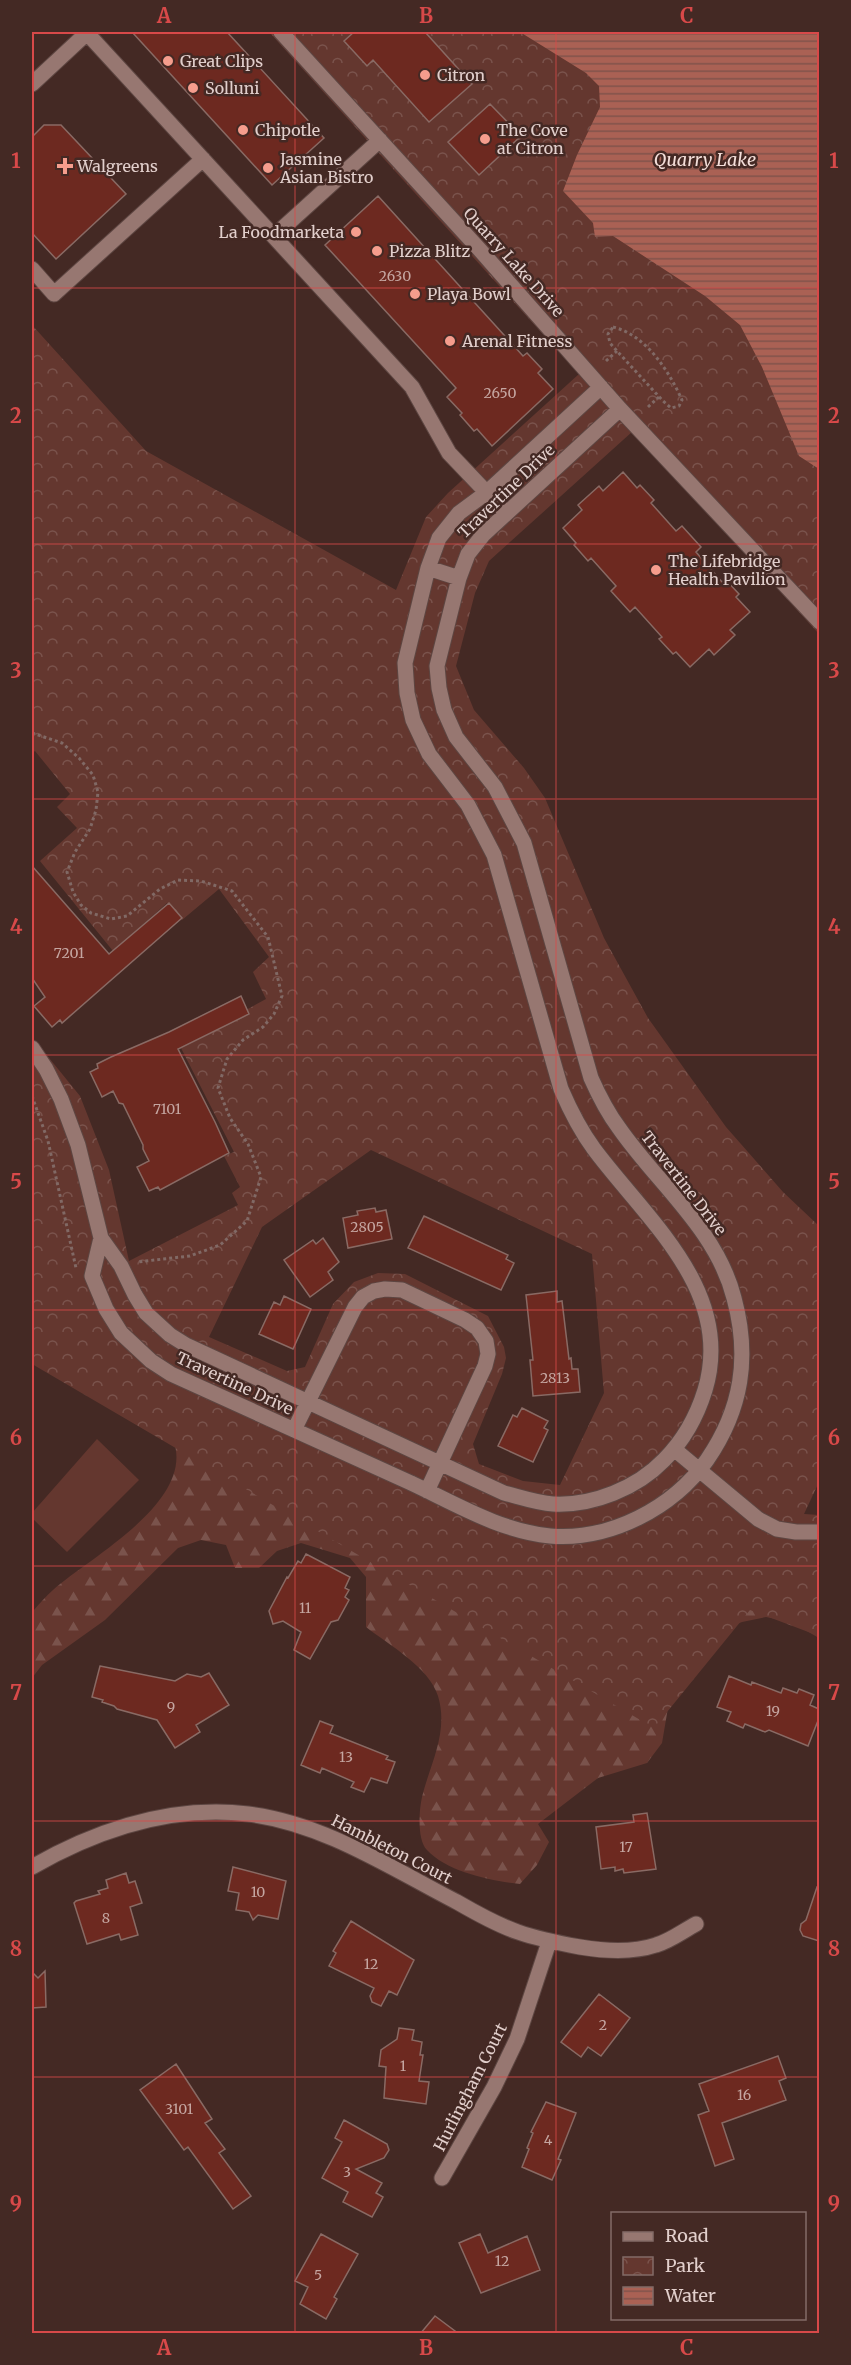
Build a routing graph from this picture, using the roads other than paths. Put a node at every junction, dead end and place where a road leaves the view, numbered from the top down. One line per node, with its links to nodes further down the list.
1 (87, 32): 3 (street); 5 (street)
2 (281, 32): 4 (street, Quarry Lake Drive)
3 (32, 84)
4 (380, 140): 6 (street); 8 (street, Quarry Lake Drive)
5 (203, 159): 6 (street); 7 (street)
6 (274, 236): 10 (street)
7 (32, 269)
8 (601, 387): 9 (street, Quarry Lake Drive); 10 (street, Travertine Drive)
9 (620, 409): 11 (street, Travertine Drive); 14 (street, Quarry Lake Drive)
10 (486, 493): 11 (street); 12 (street, Travertine Drive)
11 (506, 513): 13 (street, Travertine Drive)
12 (428, 568): 13 (street); 19 (street, Travertine Drive)
13 (459, 578): 21 (street, Travertine Drive)
14 (819, 622)
15 (32, 1048): 16 (street, Travertine Drive)
16 (101, 1238): 17 (street, Travertine Drive); 18 (street, Travertine Drive)
17 (308, 1402): 18 (street); 20 (street, Travertine Drive); 20 (street)
18 (294, 1430): 22 (street, Travertine Drive)
19 (674, 1449): 20 (street, Travertine Drive); 21 (street)
20 (440, 1463): 22 (street)
21 (699, 1470): 22 (street, Travertine Drive); 23 (street)
22 (427, 1491)
23 (819, 1532)
24 (32, 1867): 26 (street, Hambleton Court)
25 (696, 1924): 26 (street, Hambleton Court)
26 (549, 1942): 27 (street, Hurlingham Court)
27 (442, 2178)

